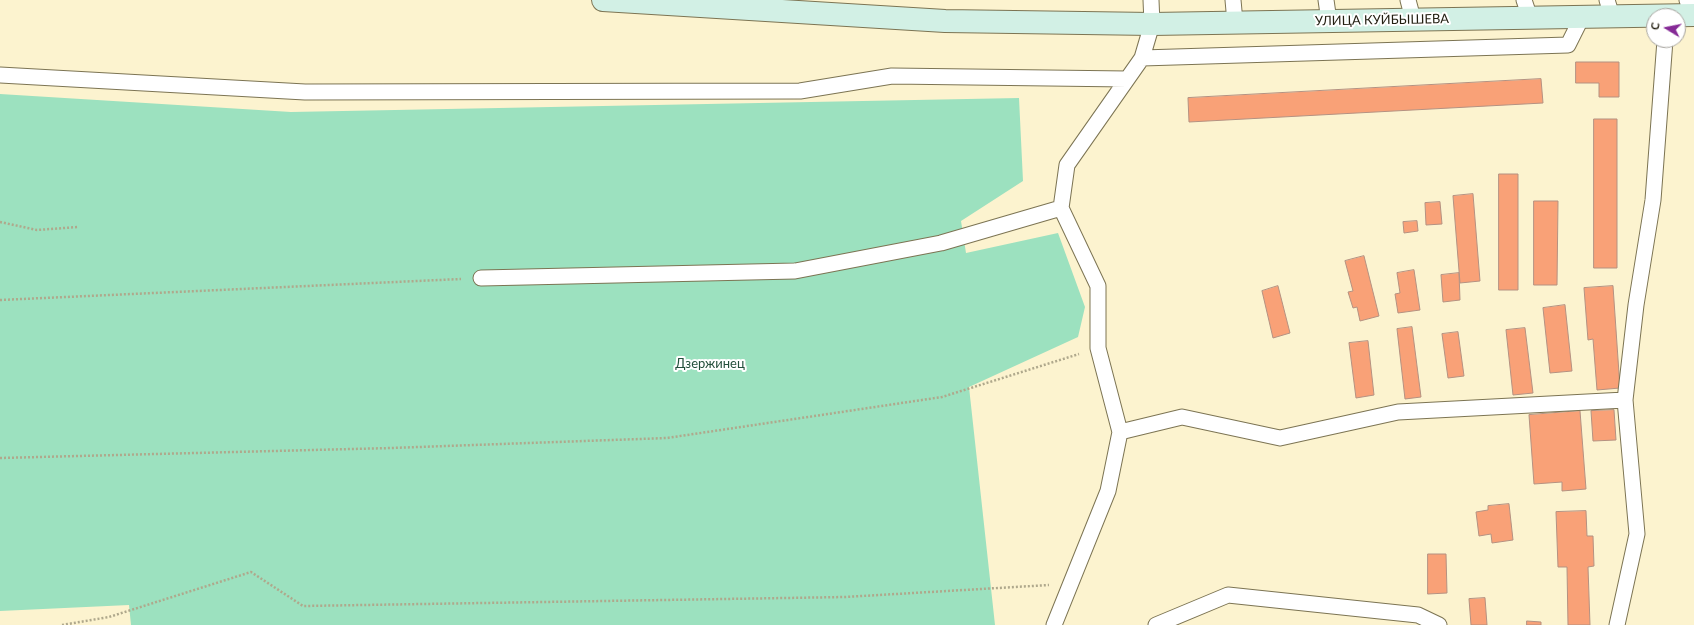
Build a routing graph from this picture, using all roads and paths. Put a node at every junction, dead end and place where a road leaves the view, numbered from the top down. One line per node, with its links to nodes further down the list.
1 (603, 0): 11 (main road, УЛИЦА КУЙБЫШЕВА)
2 (1151, 0): 11 (lane)
3 (1233, 0): 10 (lane)
4 (1609, 8): 8 (main road, УЛИЦА КУЙБЫШЕВА); 9 (main road, УЛИЦА КУЙБЫШЕВА)
5 (1527, 9): 7 (main road, УЛИЦА КУЙБЫШЕВА); 9 (main road, УЛИЦА КУЙБЫШЕВА)
6 (1328, 10): 7 (main road, УЛИЦА КУЙБЫШЕВА); 10 (main road, УЛИЦА КУЙБЫШЕВА)
7 (1410, 10)
8 (1646, 13)
9 (1582, 17): 13 (lane)
10 (1235, 22): 11 (main road, УЛИЦА КУЙБЫШЕВА)
11 (1152, 24): 13 (lane)
12 (1664, 48): 22 (lane)
13 (1142, 58): 15 (lane)
14 (0, 75): 15 (lane)
15 (1127, 79): 16 (lane)
16 (1061, 208): 19 (lane); 21 (lane)
17 (0, 222): 18 (path)
18 (78, 227)
19 (481, 278): 20 (path)
20 (0, 300)
21 (1098, 348): 23 (lane); 24 (path)
22 (1625, 400): 23 (lane); 30 (lane)
23 (1120, 432): 25 (lane)
24 (0, 458)
25 (1071, 583): 26 (path); 27 (lane)
26 (62, 625)
27 (1054, 625)
28 (1156, 625): 29 (lane)
29 (1439, 625)
30 (1617, 625)

